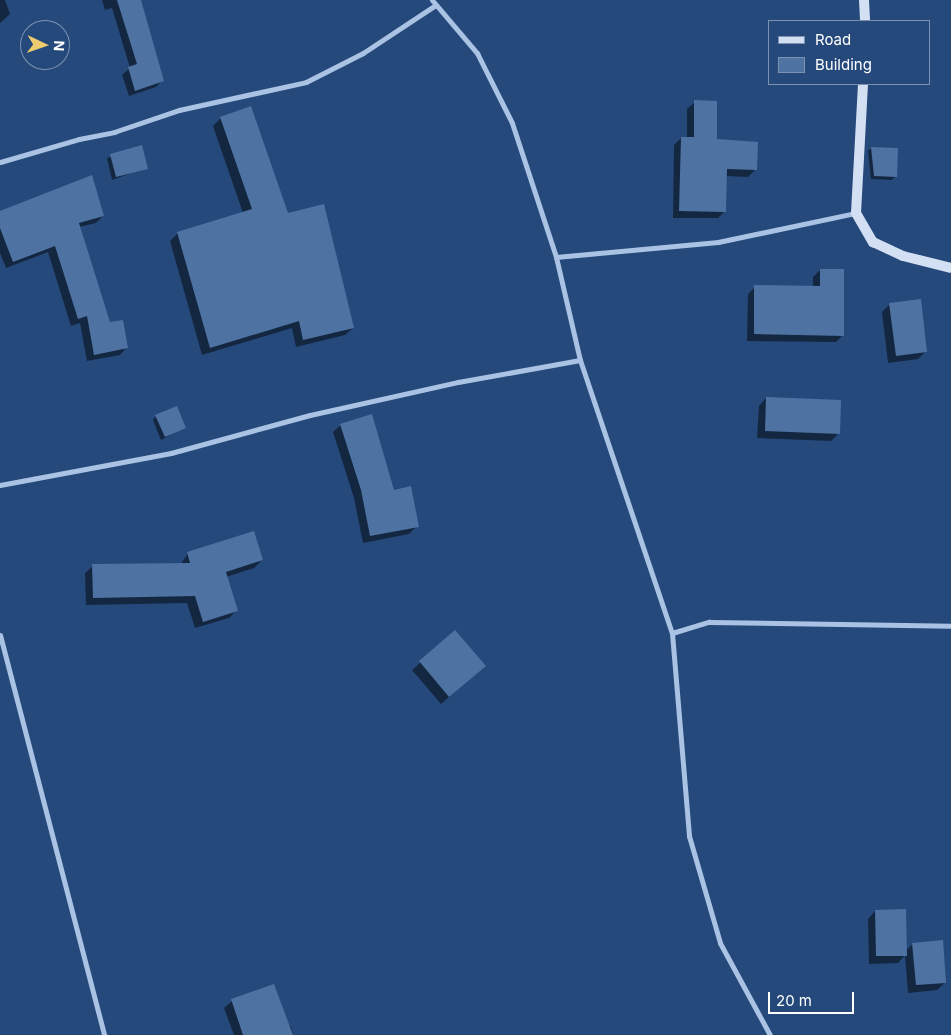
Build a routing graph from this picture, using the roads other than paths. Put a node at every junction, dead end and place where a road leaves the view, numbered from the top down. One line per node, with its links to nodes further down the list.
1 (864, 0): 3 (street)
2 (433, 3): 5 (street); 7 (street)
3 (865, 20)
4 (862, 85): 6 (street)
5 (0, 162)
6 (856, 213): 7 (street); 8 (street)
7 (556, 257): 9 (street)
8 (951, 268)
9 (580, 360): 10 (street); 12 (street)
10 (0, 485)
11 (951, 626): 12 (street)
12 (672, 633): 15 (street)
13 (0, 636): 14 (street)
14 (104, 1035)
15 (770, 1035)

